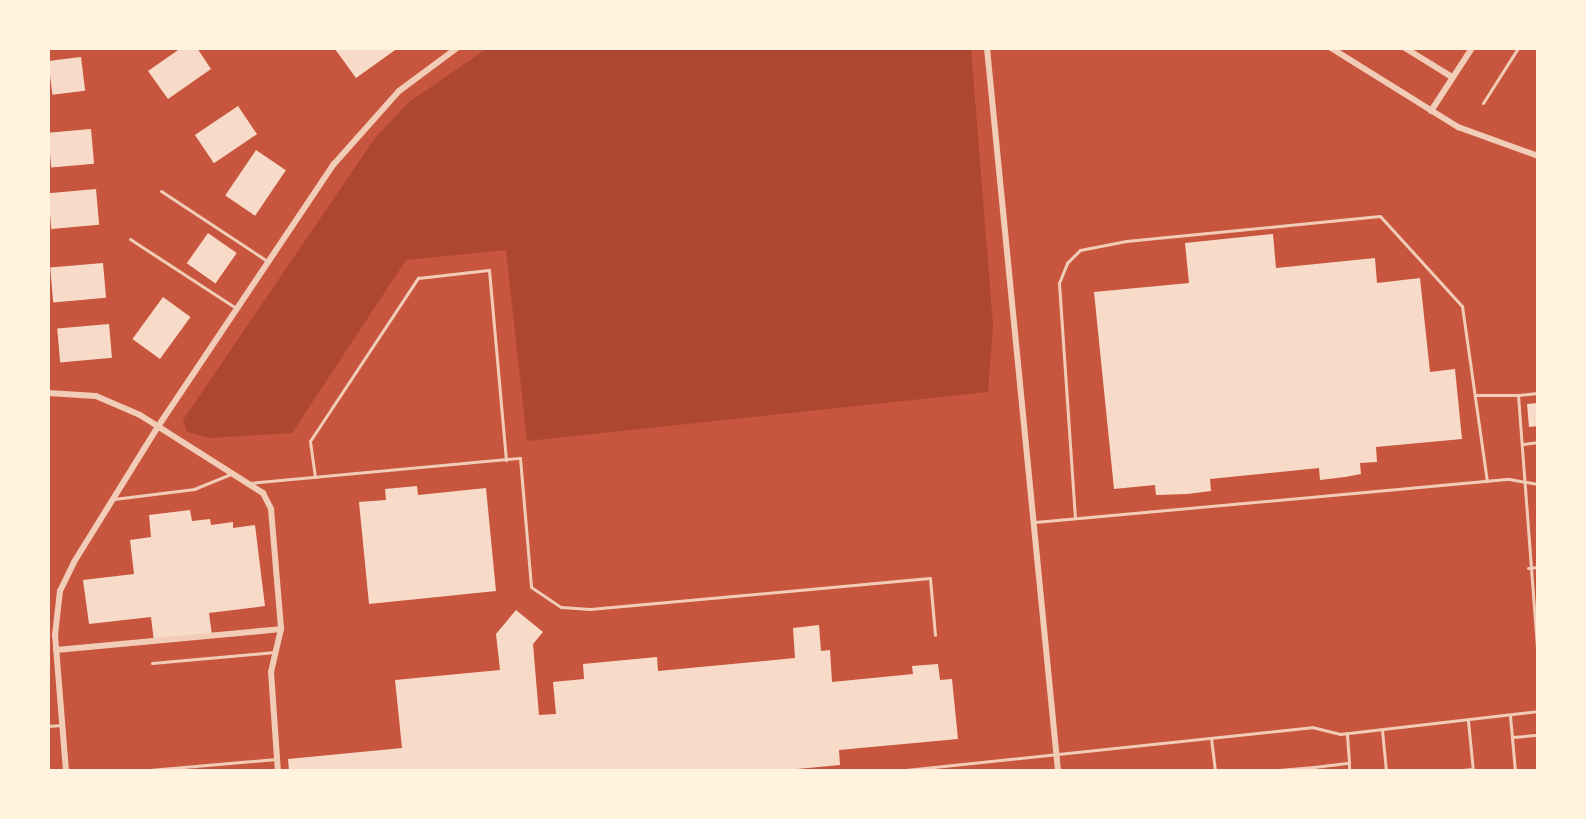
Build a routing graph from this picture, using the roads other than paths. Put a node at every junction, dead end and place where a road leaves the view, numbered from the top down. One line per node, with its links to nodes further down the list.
1 (457, 48): 13 (street)
2 (987, 48): 31 (street)
3 (1331, 48): 9 (street)
4 (1405, 48): 7 (street)
5 (1472, 48): 7 (street)
6 (1518, 48): 8 (lane)
7 (1452, 77): 9 (street)
8 (1483, 103)
9 (1431, 111): 10 (street)
10 (1538, 156)
11 (161, 191): 13 (lane)
12 (130, 238): 14 (lane)
13 (268, 262): 14 (street)
14 (237, 309): 19 (street)
15 (48, 393): 19 (street)
16 (1538, 393): 18 (lane)
17 (1475, 395): 18 (lane); 25 (lane); 30 (lane)
18 (1518, 395): 21 (lane)
19 (159, 425): 23 (street); 29 (street)
20 (1538, 442): 21 (lane)
21 (1523, 444): 26 (lane)
22 (506, 460): 24 (lane); 24 (lane); 35 (lane)
23 (234, 473): 27 (street); 29 (lane)
24 (315, 477): 27 (lane)
25 (1487, 481): 26 (lane); 30 (lane)
26 (1524, 481): 28 (lane); 33 (lane)
27 (249, 483): 34 (street)
28 (1538, 484)
29 (114, 499): 36 (street)
30 (1075, 518): 31 (lane)
31 (1032, 522): 50 (street)
32 (1538, 567): 33 (lane)
33 (1528, 568): 38 (lane)
34 (281, 629): 36 (street); 37 (street)
35 (935, 635)
36 (56, 650): 43 (street)
37 (276, 652): 39 (lane); 51 (street)
38 (1538, 661)
39 (152, 663)
40 (1538, 711): 41 (lane)
41 (1510, 716): 42 (lane); 48 (lane)
42 (1468, 721): 45 (lane); 54 (lane)
43 (62, 725): 44 (lane); 55 (street)
44 (48, 726)
45 (1382, 730): 46 (lane); 63 (lane)
46 (1347, 733): 49 (lane); 52 (lane)
47 (1538, 735): 48 (lane)
48 (1512, 737): 65 (lane)
49 (1212, 738): 50 (lane); 60 (lane)
50 (1056, 755): 58 (lane); 59 (street)
51 (277, 759): 56 (lane); 57 (street)
52 (1349, 763): 53 (lane); 62 (lane)
53 (1314, 769): 61 (lane)
54 (1473, 770): 64 (lane)
55 (66, 771)
56 (138, 771)
57 (278, 771)
58 (896, 771)
59 (1058, 771)
60 (1215, 771)
61 (1268, 771)
62 (1349, 771)
63 (1386, 771)
64 (1452, 771)
65 (1515, 771)

